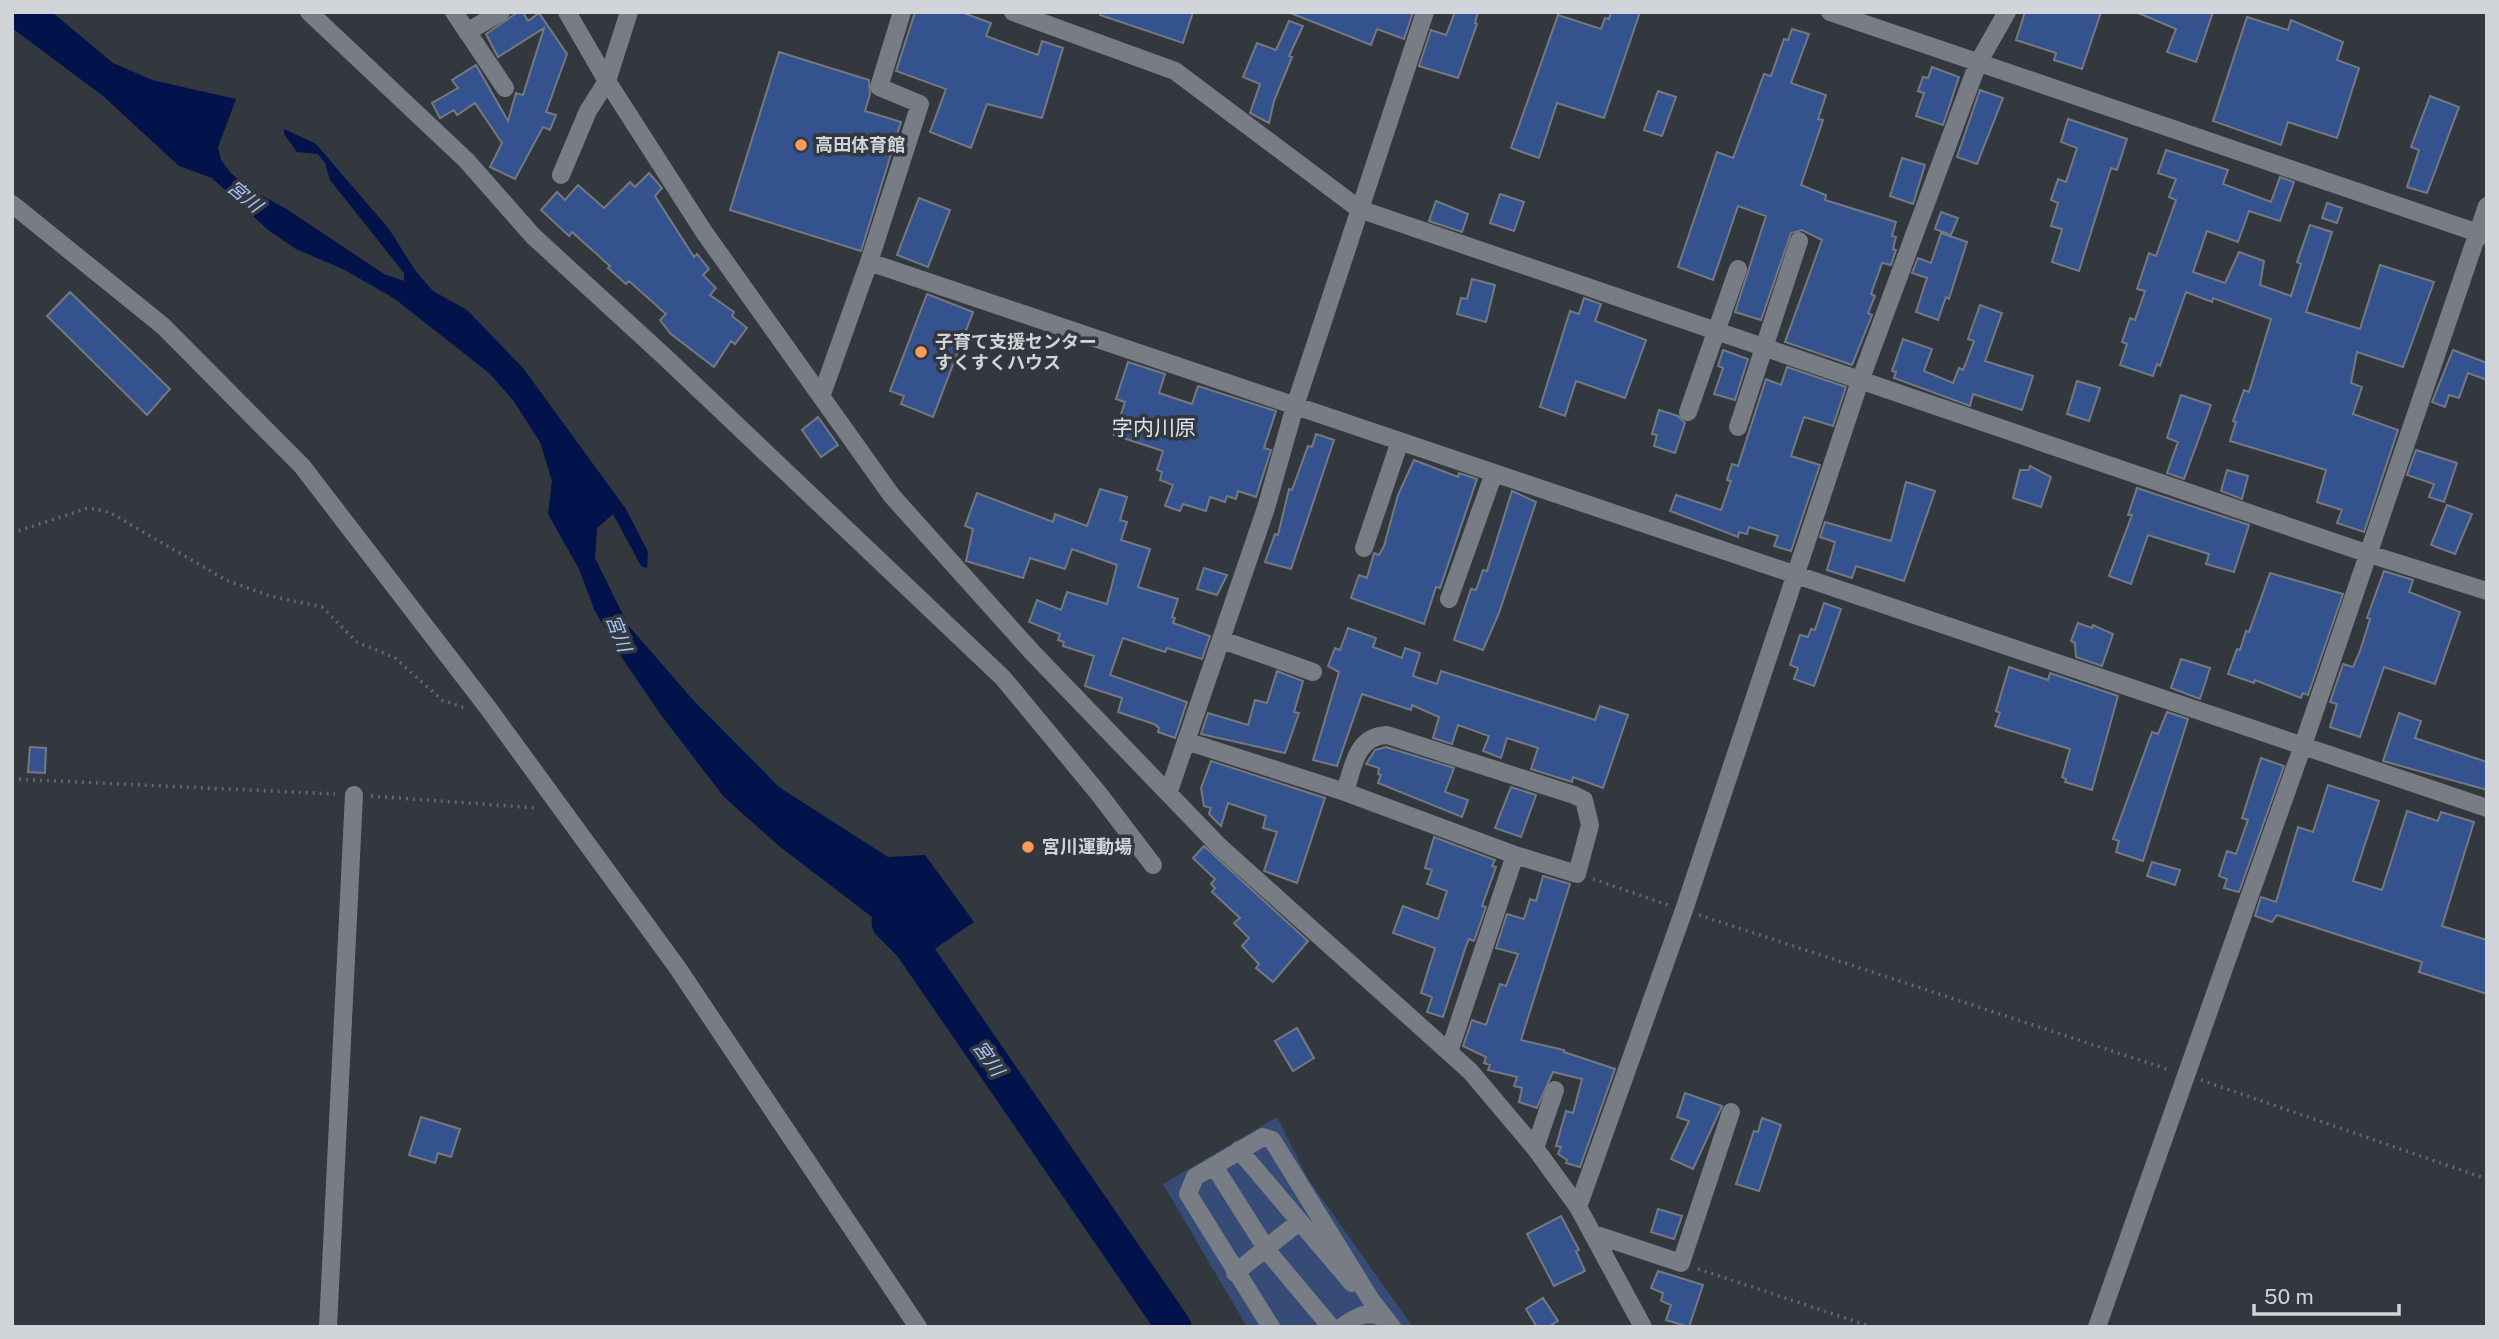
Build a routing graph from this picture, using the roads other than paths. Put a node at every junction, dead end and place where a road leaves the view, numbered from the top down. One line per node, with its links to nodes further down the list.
1 (309, 12): 46 (street)
2 (454, 12): 11 (street)
3 (501, 12): 11 (street)
4 (567, 12): 13 (street)
5 (629, 12): 13 (street)
6 (902, 12): 21 (street)
7 (1013, 12): 18 (street)
8 (1424, 12): 18 (street)
9 (1830, 12): 12 (street)
10 (2007, 12): 12 (street)
11 (467, 32): 14 (street)
12 (1978, 63): 19 (street); 25 (street)
13 (607, 81): 15 (street); 26 (street)
14 (505, 88)
15 (561, 175)
16 (12, 204): 61 (street)
17 (2487, 206): 19 (street)
18 (1359, 209): 23 (street); 27 (street)
19 (2482, 234): 33 (street)
20 (1799, 241): 24 (street)
21 (869, 262): 26 (street); 27 (street)
22 (1738, 269): 23 (street)
23 (1717, 332): 24 (street); 28 (street)
24 (1764, 348): 25 (street); 29 (street)
25 (1860, 381): 33 (street); 34 (street)
26 (821, 397): 41 (street)
27 (1295, 405): 30 (street); 37 (street)
28 (1689, 412)
29 (1738, 427)
30 (1400, 441): 31 (street); 32 (street)
31 (1494, 473): 34 (street); 36 (street)
32 (1364, 548)
33 (2369, 554): 35 (street); 40 (street)
34 (1794, 575): 40 (street); 53 (street)
35 (2487, 591)
36 (1448, 599)
37 (1222, 640): 38 (street); 39 (street)
38 (1312, 672)
39 (1186, 741): 41 (street); 42 (street)
40 (2302, 748): 44 (street); 66 (street)
41 (1169, 791): 47 (street)
42 (1345, 792): 45 (street); 45 (street)
43 (354, 795): 60 (street)
44 (2487, 808)
45 (1515, 855): 47 (street)
46 (1153, 865)
47 (1449, 1052): 50 (street)
48 (1555, 1090): 50 (street)
49 (1731, 1112): 55 (street)
50 (1535, 1148): 53 (street)
51 (1239, 1150): 52 (street); 54 (street); 58 (street)
52 (1214, 1166): 56 (street); 57 (street)
53 (1578, 1207): 55 (street)
54 (1299, 1222): 56 (street); 58 (street)
55 (1594, 1234): 65 (street)
56 (1265, 1247): 57 (street); 63 (street)
57 (1235, 1273): 62 (street)
58 (1363, 1287): 59 (street)
59 (1389, 1323): 64 (street)
60 (328, 1327)
61 (919, 1327)
62 (1271, 1327)
63 (1331, 1327)
64 (1342, 1327)
65 (1643, 1327)
66 (2097, 1327)

